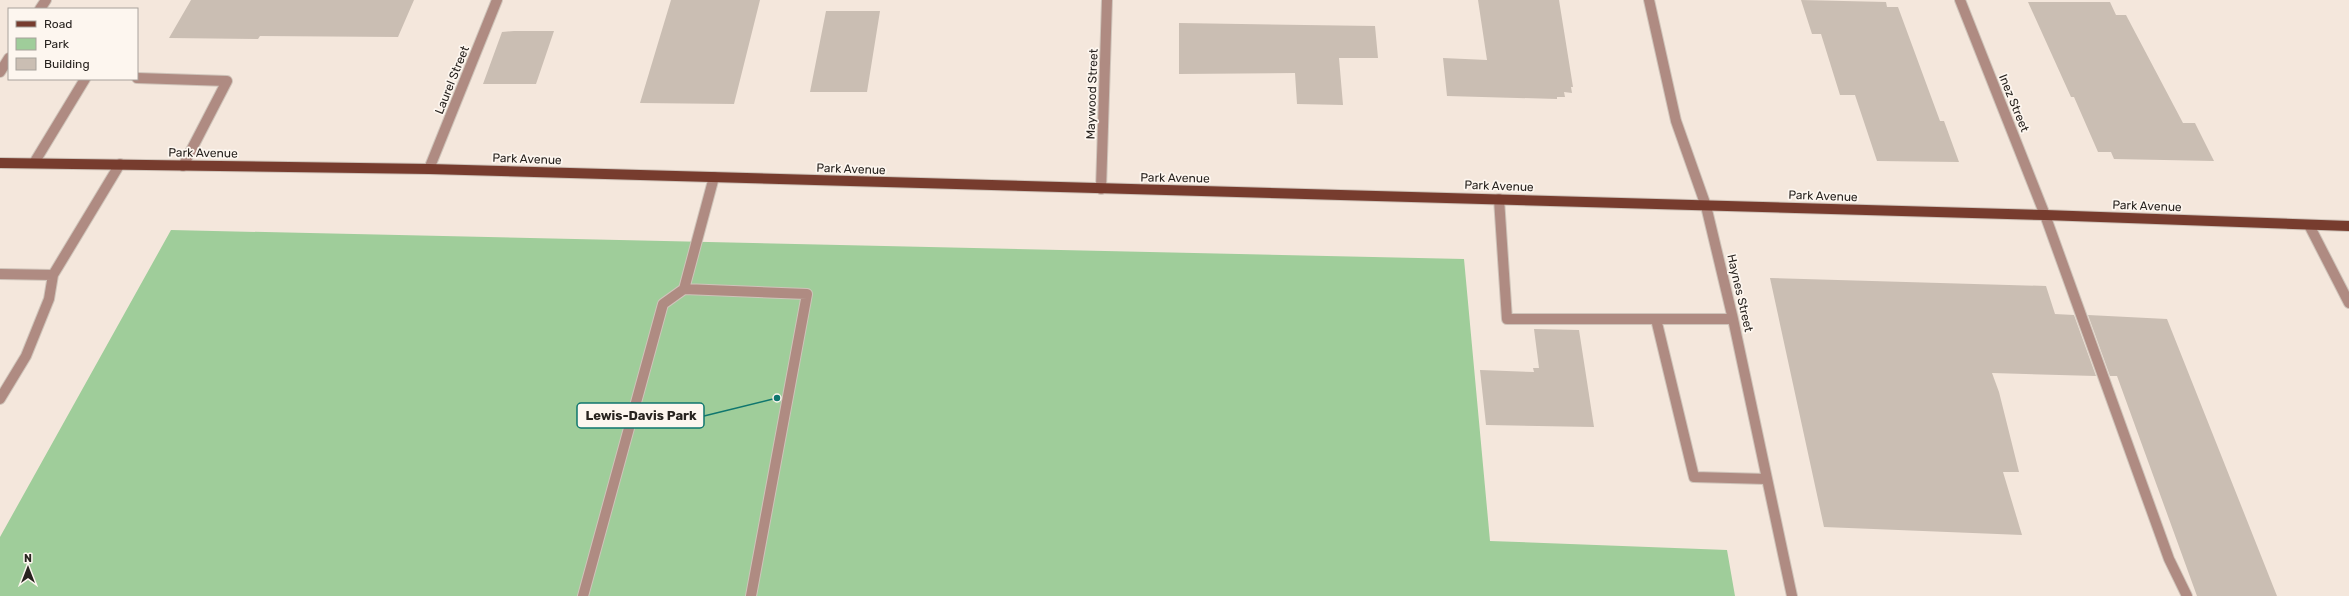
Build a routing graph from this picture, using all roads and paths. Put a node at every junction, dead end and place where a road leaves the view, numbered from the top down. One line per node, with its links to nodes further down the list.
1 (497, 0): 13 (street, Laurel Street)
2 (1106, 0): 15 (street, Maywood Street)
3 (1649, 0): 17 (street, Haynes Street)
4 (1960, 0): 18 (street, Inez Street)
5 (8, 60): 6 (street)
6 (0, 72)
7 (138, 78): 12 (street)
8 (84, 80): 10 (street)
9 (0, 163): 10 (main road, Park Avenue)
10 (34, 163): 11 (main road, Park Avenue)
11 (120, 164): 12 (main road, Park Avenue); 22 (street)
12 (183, 166): 13 (main road, Park Avenue)
13 (429, 169): 14 (main road, Park Avenue)
14 (714, 177): 15 (main road, Park Avenue); 23 (street)
15 (1101, 189): 16 (main road, Park Avenue)
16 (1499, 199): 17 (main road, Park Avenue); 25 (street)
17 (1706, 206): 18 (main road, Park Avenue); 26 (street, Haynes Street)
18 (2045, 215): 19 (main road, Park Avenue); 32 (street, Inez Street)
19 (2310, 225): 20 (main road, Park Avenue); 24 (street)
20 (2349, 226)
21 (0, 274): 22 (street)
22 (53, 275): 27 (street)
23 (684, 289): 29 (street); 30 (street)
24 (2349, 303)
25 (1656, 320): 26 (street); 28 (street)
26 (1734, 320): 28 (street, Haynes Street)
27 (0, 399)
28 (1766, 479): 31 (street, Haynes Street)
29 (583, 596)
30 (751, 596)
31 (1792, 596)
32 (2187, 596)

